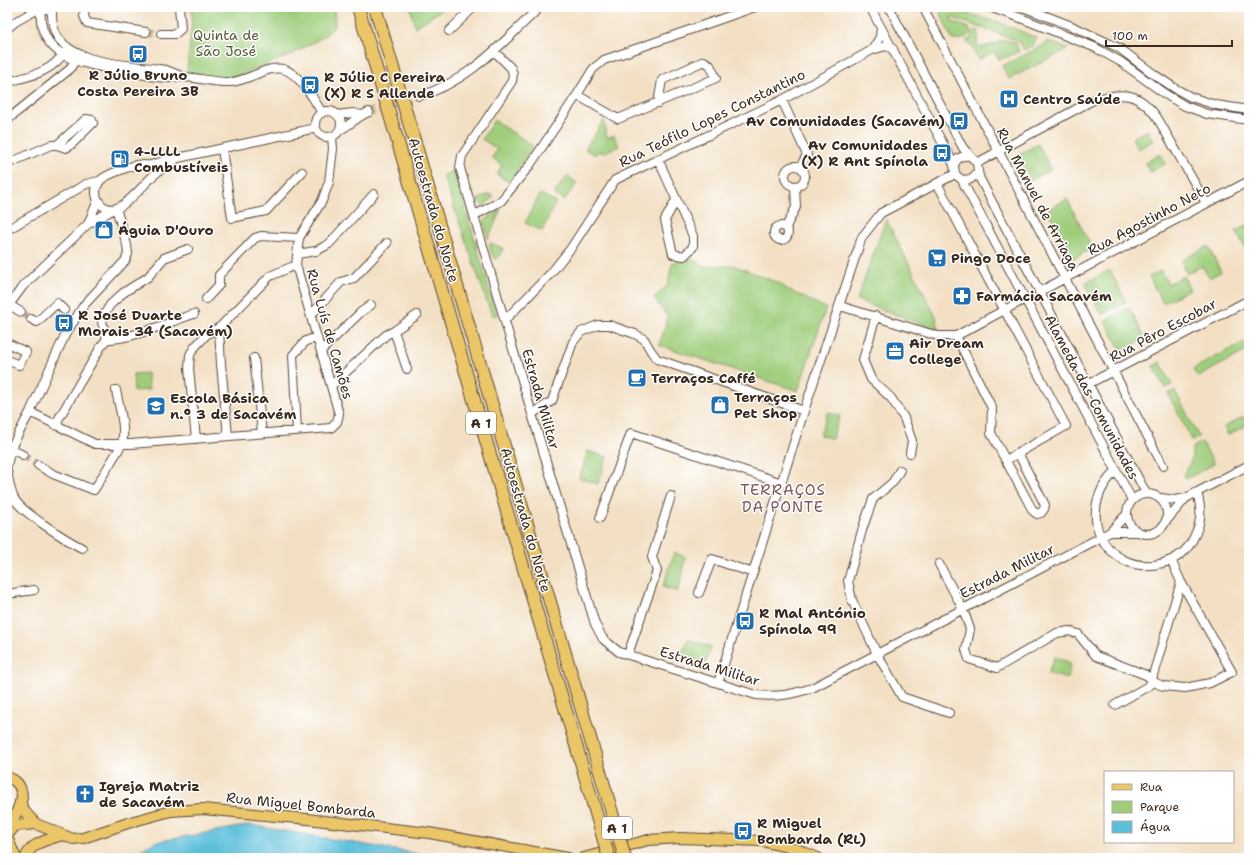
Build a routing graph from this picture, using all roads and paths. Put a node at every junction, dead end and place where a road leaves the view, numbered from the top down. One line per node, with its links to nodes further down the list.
1 (41, 7): 13 (street); 16 (street); 25 (street)
2 (85, 7): 18 (street)
3 (179, 7): 19 (street)
4 (358, 7): 163 (highway, Autoestrada do Norte / A 1, bridge)
5 (375, 7): 164 (highway, Autoestrada do Norte / A 1, bridge)
6 (474, 7): 17 (street)
7 (540, 7): 23 (street)
8 (755, 7): 29 (street)
9 (870, 7): 15 (street, Alameda das Comunidades)
10 (889, 7): 44 (street)
11 (989, 7): 37 (street)
12 (1022, 7): 33 (street)
13 (53, 8): 20 (street)
14 (923, 8): 43 (street, Rua Manuel de Arriaga)
15 (881, 28): 21 (street, Alameda das Comunidades); 22 (street)
16 (7, 29)
17 (449, 31)
18 (146, 32)
19 (161, 34)
20 (68, 47): 24 (street); 25 (street)
21 (892, 49): 22 (street, Rua Teófilo Lopes Constantino); 51 (street, Alameda das Comunidades)
22 (872, 50): 31 (street, Rua Teófilo Lopes Constantino)
23 (494, 51): 30 (street); 65 (street, Estrada Militar)
24 (78, 53): 26 (street); 27 (street)
25 (63, 56): 26 (street); 28 (street)
26 (75, 62): 27 (street); 36 (street)
27 (183, 77): 34 (street)
28 (7, 82)
29 (577, 95): 32 (street); 65 (street)
30 (419, 96)
31 (782, 100): 46 (street, Rua Teófilo Lopes Constantino); 50 (street)
32 (658, 103): 32 (street)
33 (1249, 110)
34 (322, 113): 35 (street); 38 (street)
35 (337, 115): 39 (street); 39 (street)
36 (7, 120)
37 (1249, 120)
38 (316, 128): 40 (street); 42 (street)
39 (340, 130): 40 (street)
40 (332, 136): 69 (street, Rua Luís de Camões)
41 (58, 145): 48 (street)
42 (222, 149): 45 (street); 52 (street)
43 (998, 151): 47 (street); 63 (street); 74 (street, Rua Manuel de Arriaga)
44 (970, 156): 47 (street); 51 (street)
45 (178, 158): 49 (street); 56 (street)
46 (658, 159): 62 (street); 90 (street, Rua Teófilo Lopes Constantino)
47 (977, 162): 53 (street, Alameda das Comunidades)
48 (7, 164)
49 (142, 166): 55 (street); 56 (street)
50 (800, 167): 59 (street); 59 (street)
51 (954, 169): 54 (street, Alameda das Comunidades); 58 (street)
52 (302, 172)
53 (978, 172): 54 (street); 75 (street, Alameda das Comunidades)
54 (962, 180): 77 (street, Alameda das Comunidades)
55 (99, 181): 61 (street); 68 (street)
56 (147, 181): 64 (street)
57 (1249, 181): 63 (street, Rua Agostinho Neto)
58 (937, 183): 80 (street); 83 (street)
59 (795, 186): 67 (street)
60 (374, 194): 72 (street)
61 (98, 200): 64 (street); 66 (street)
62 (676, 200): 62 (street)
63 (1206, 203): 74 (street, Rua Agostinho Neto)
64 (115, 208): 66 (street); 106 (street)
65 (474, 213): 90 (street, Estrada Militar)
66 (88, 224): 81 (street)
67 (786, 227)
68 (7, 230)
69 (299, 238): 72 (street, Rua Luís de Camões); 76 (street)
70 (387, 243): 86 (street)
71 (188, 249): 95 (street)
72 (297, 254): 73 (street, Rua Luís de Camões)
73 (296, 265): 86 (street, Rua Luís de Camões); 91 (street)
74 (1065, 278): 75 (street, Rua Agostinho Neto); 101 (street, Rua Manuel de Arriaga)
75 (1039, 292): 102 (street, Alameda das Comunidades)
76 (206, 299)
77 (1025, 299): 83 (street); 125 (street, Alameda das Comunidades)
78 (1249, 300): 101 (street, Rua Pêro Escobar)
79 (371, 305): 97 (street)
80 (840, 306): 88 (street); 105 (street)
81 (8, 307): 84 (street)
82 (64, 310): 89 (street)
83 (1004, 310): 93 (street); 116 (street)
84 (21, 312)
85 (194, 314): 95 (street)
86 (311, 315): 94 (street, Rua Luís de Camões)
87 (417, 315): 92 (street)
88 (876, 316): 93 (street); 115 (street)
89 (31, 318)
90 (505, 320): 107 (street, Estrada Militar)
91 (220, 327): 111 (street); 112 (street)
92 (394, 331): 100 (street); 103 (street)
93 (956, 336): 118 (street)
94 (317, 337): 97 (street, Rua Luís de Camões); 109 (street)
95 (107, 339): 108 (street)
96 (7, 344): 99 (street)
97 (321, 352): 103 (street, Rua Luís de Camões)
98 (254, 358): 110 (street)
99 (7, 360)
100 (407, 369)
101 (1114, 371): 102 (street, Rua Pêro Escobar); 122 (street, Rua Manuel de Arriaga)
102 (1088, 384): 128 (street, Alameda das Comunidades)
103 (331, 386): 109 (street, Rua Luís de Camões)
104 (116, 390): 113 (street)
105 (804, 411): 107 (street); 126 (street)
106 (30, 412): 108 (street, Rua Luís de Camões); 114 (street)
107 (532, 414): 148 (street, Estrada Militar)
108 (55, 425): 113 (street, Rua Luís de Camões)
109 (297, 431): 110 (street, Rua Luís de Camões)
110 (262, 433): 111 (street, Rua Luís de Camões)
111 (228, 436): 112 (street, Rua Luís de Camões)
112 (196, 439): 113 (street, Rua Luís de Camões)
113 (122, 444): 120 (street)
114 (10, 449): 117 (street); 119 (street)
115 (910, 453)
116 (1018, 453): 118 (street); 118 (street)
117 (23, 455)
118 (1006, 460)
119 (7, 465)
120 (38, 465)
121 (1249, 465): 127 (street)
122 (1163, 466)
123 (900, 470): 149 (street)
124 (7, 471): 139 (street)
125 (1116, 471): 132 (street, Alameda das Comunidades); 138 (street)
126 (782, 483): 134 (street); 142 (street)
127 (1197, 492): 131 (street); 140 (street)
128 (1146, 493): 130 (street, Alameda das Comunidades); 132 (street, Alameda das Comunidades)
129 (671, 496): 148 (street)
130 (1161, 498): 131 (street); 135 (street)
131 (1186, 498): 135 (street)
132 (1132, 500): 133 (street, Alameda das Comunidades)
133 (1126, 515): 136 (street, Estrada Militar); 137 (street)
134 (600, 518)
135 (1166, 520): 137 (street)
136 (1110, 532): 137 (street); 138 (street, Estrada Militar)
137 (1137, 532)
138 (1102, 537): 140 (street); 147 (street, Estrada Militar)
139 (82, 548)
140 (1171, 560): 143 (street)
141 (939, 564): 147 (street)
142 (754, 573): 145 (street); 151 (street)
143 (1181, 582): 150 (street); 150 (street)
144 (34, 590): 146 (street)
145 (699, 593)
146 (7, 594)
147 (963, 608): 149 (street, Estrada Militar); 150 (street)
148 (628, 654): 151 (street, Estrada Militar)
149 (878, 654): 151 (street, Estrada Militar); 153 (street)
150 (1152, 680): 152 (street)
151 (718, 682)
152 (1115, 705)
153 (949, 713)
154 (9, 776): 155 (main road, Rua Miguel Bombarda)
155 (21, 800): 156 (main road, Rua Miguel Bombarda); 157 (main road)
156 (36, 824): 157 (main road, Rua Miguel Bombarda); 158 (main road, Rua Miguel Bombarda)
157 (8, 835): 159 (main road)
158 (62, 835): 160 (main road); 161 (main road, Rua Miguel Bombarda)
159 (16, 858)
160 (25, 858)
161 (568, 858)
162 (584, 858): 165 (main road)
163 (609, 858)
164 (625, 858)
165 (818, 858)

